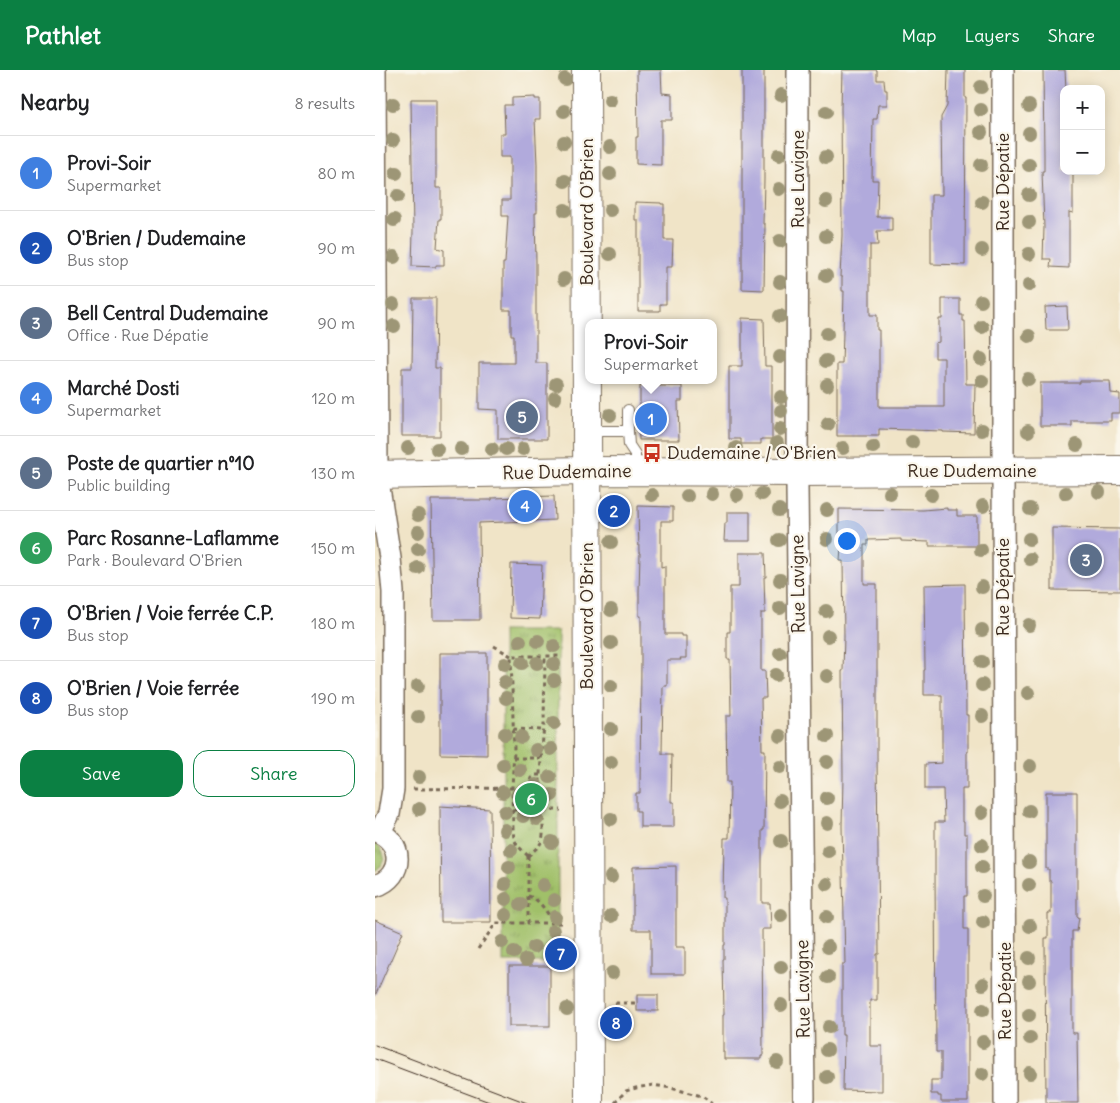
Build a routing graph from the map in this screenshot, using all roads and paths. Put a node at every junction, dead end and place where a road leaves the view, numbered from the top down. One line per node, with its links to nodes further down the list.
1 (375, 70): 15 (street)
2 (586, 70): 5 (street, Boulevard O'Brien)
3 (798, 70): 14 (street, Rue Lavigne)
4 (1003, 70): 13 (street, Rue Dépatie)
5 (587, 319)
6 (587, 384): 8 (street, Boulevard O'Brien)
7 (628, 410): 9 (lane)
8 (587, 431): 9 (lane); 11 (street, Boulevard O'Brien)
9 (628, 431): 12 (lane)
10 (1120, 470): 13 (street, Rue Dudemaine)
11 (587, 471): 12 (street, Rue Dudemaine); 15 (street, Rue Dudemaine); 42 (street, Boulevard O'Brien)
12 (635, 471): 14 (street, Rue Dudemaine)
13 (1003, 471): 14 (street, Rue Dudemaine); 45 (street, Rue Dépatie)
14 (797, 472): 41 (street, Rue Lavigne)
15 (376, 475): 31 (street)
16 (494, 646): 17 (path)
17 (511, 656): 18 (path); 20 (path)
18 (545, 656): 19 (path); 21 (path)
19 (561, 656)
20 (513, 729): 21 (path); 22 (path)
21 (544, 730): 23 (path)
22 (513, 758): 23 (path); 25 (path)
23 (542, 758): 24 (path)
24 (540, 775): 27 (path); 27 (path)
25 (512, 788): 26 (path); 28 (path)
26 (413, 789)
27 (540, 794): 29 (path)
28 (512, 810): 29 (path); 32 (path)
29 (543, 810): 30 (path); 32 (path)
30 (561, 810)
31 (377, 831): 33 (street)
32 (528, 856): 34 (path)
33 (375, 886)
34 (528, 896): 35 (path); 37 (path)
35 (528, 923): 37 (path); 38 (path)
36 (561, 923): 37 (path)
37 (554, 924)
38 (478, 949)
39 (615, 1003): 40 (path)
40 (637, 1003)
41 (804, 1098)
42 (589, 1103)
43 (615, 1103): 44 (path)
44 (713, 1103)
45 (1005, 1103)

